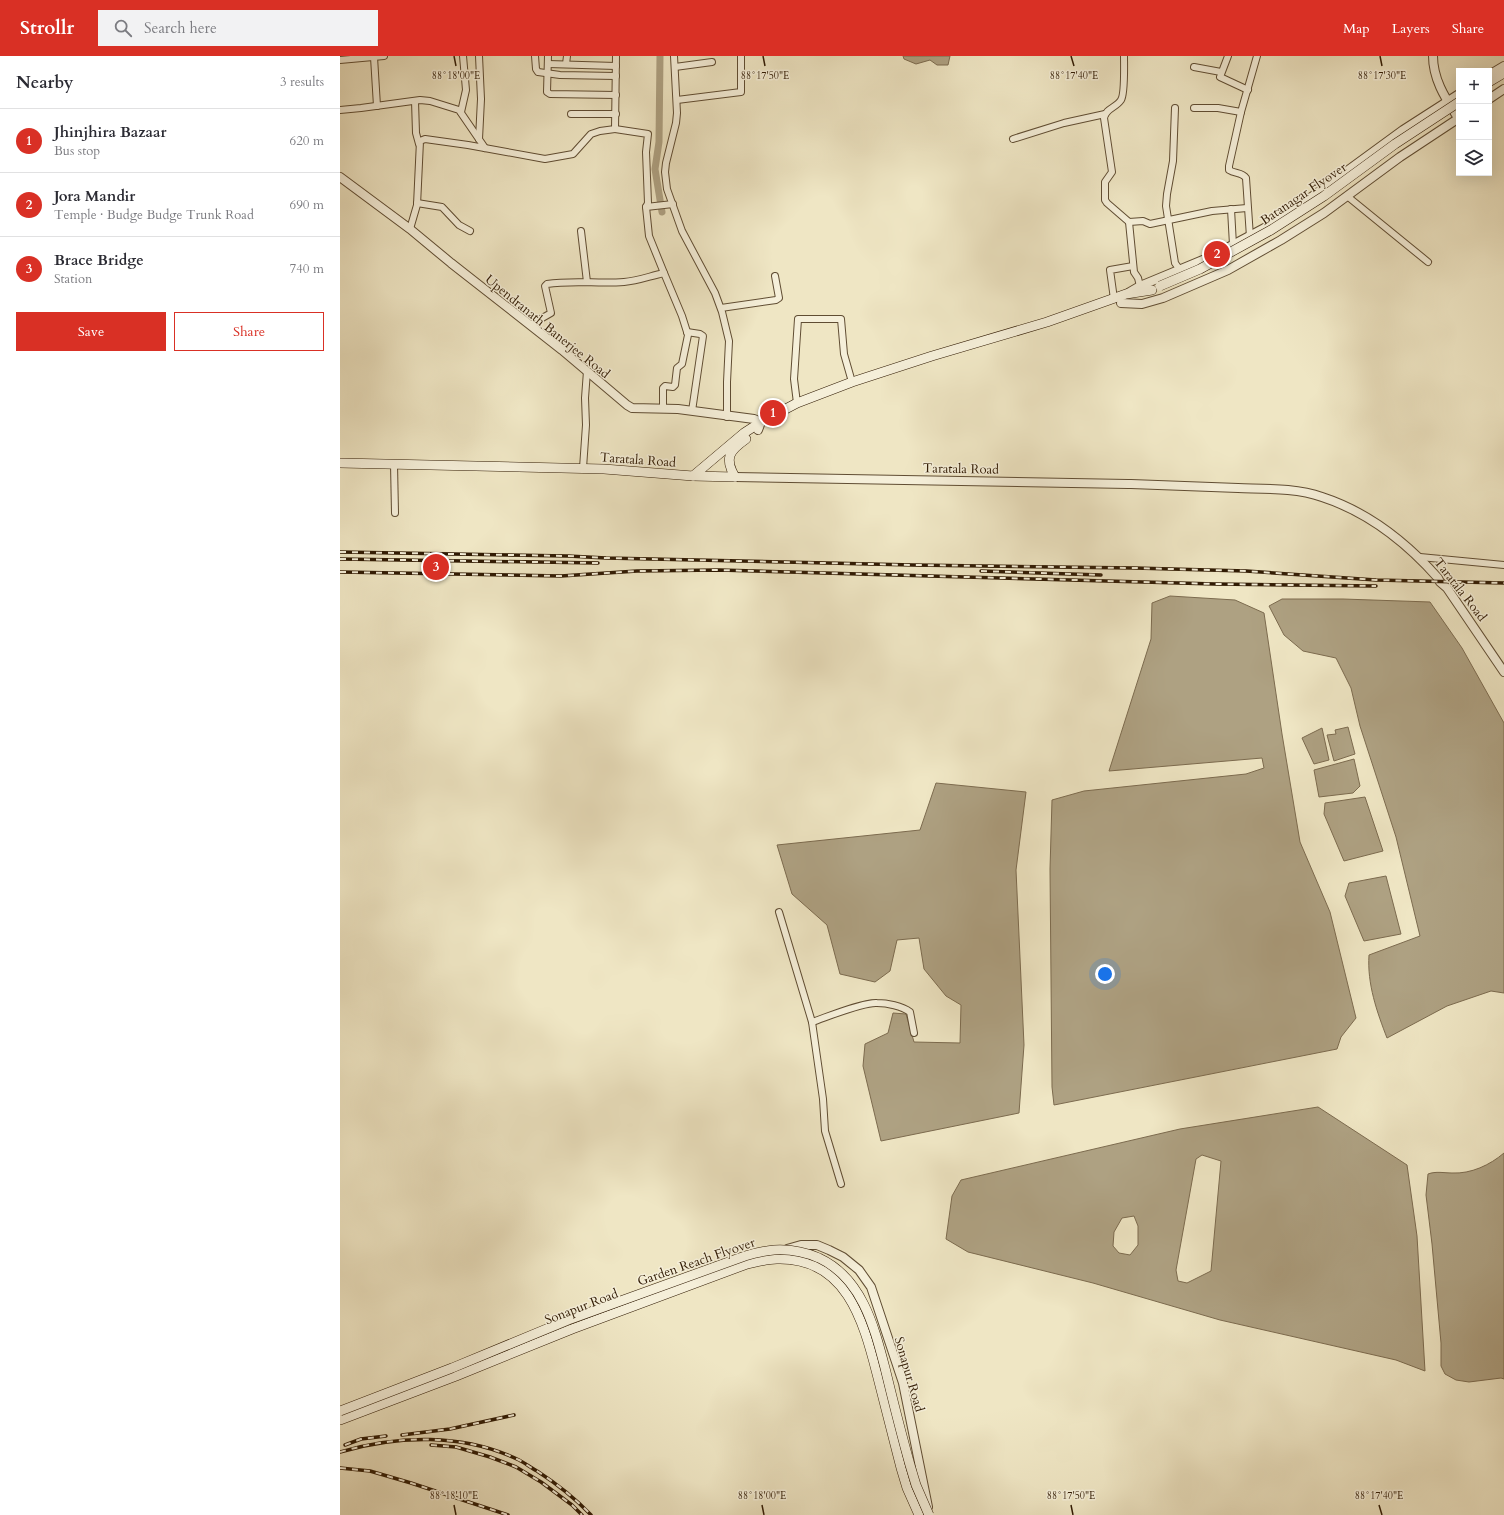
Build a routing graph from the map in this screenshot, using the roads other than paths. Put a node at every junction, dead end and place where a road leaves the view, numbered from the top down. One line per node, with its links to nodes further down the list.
1 (384, 56): 14 (street)
2 (463, 56): 42 (street)
3 (479, 56): 51 (street)
4 (535, 56): 26 (street)
5 (548, 56): 17 (street)
6 (567, 56): 18 (street)
7 (616, 56): 19 (street)
8 (674, 56): 21 (street)
9 (742, 56): 35 (street)
10 (1124, 56): 46 (street)
11 (1228, 56): 23 (street)
12 (1257, 56): 30 (street)
13 (1433, 56): 36 (street)
14 (374, 58): 15 (street); 38 (street)
15 (340, 60)
16 (712, 62): 21 (street)
17 (548, 64): 18 (street); 26 (street)
18 (566, 64): 19 (street)
19 (616, 66): 27 (street)
20 (1504, 66): 24 (street)
21 (675, 67): 35 (street)
22 (1194, 67): 23 (street)
23 (1221, 72): 30 (street)
24 (1492, 73)
25 (1504, 73): 28 (main road)
26 (548, 74): 27 (street); 31 (street)
27 (616, 76): 31 (street)
28 (1492, 80)
29 (1504, 89): 33 (street)
30 (1248, 90): 43 (street)
31 (616, 94): 45 (street)
32 (1456, 96): 36 (street)
33 (1492, 97)
34 (415, 100): 38 (street); 42 (street); 52 (street)
35 (676, 100): 57 (street)
36 (1447, 101): 47 (street); 66 (street)
37 (1456, 104): 75 (main road, Batanagar Flyover, bridge)
38 (377, 106): 41 (street)
39 (1175, 108): 61 (street)
40 (1194, 108): 43 (street)
41 (340, 110)
42 (460, 112): 51 (street)
43 (1241, 112): 60 (street)
44 (571, 114): 45 (street)
45 (616, 114): 49 (street)
46 (1105, 114): 50 (street); 62 (street)
47 (1456, 114)
48 (1456, 120): 55 (street)
49 (615, 129): 53 (street); 58 (street)
50 (1013, 138)
51 (479, 139): 53 (street)
52 (419, 144): 53 (street); 56 (street)
53 (485, 148)
54 (340, 177): 63 (street, Upendranath Banerjee Road)
55 (1347, 196): 68 (street); 77 (street)
56 (417, 203): 63 (street); 64 (street)
57 (673, 204): 58 (street); 78 (street)
58 (646, 207): 71 (street)
59 (1231, 208): 60 (street); 61 (street); 67 (street)
60 (1247, 208): 66 (street)
61 (1169, 220): 62 (street); 70 (street)
62 (1129, 222): 69 (street)
63 (410, 229): 79 (street, Upendranath Banerjee Road)
64 (470, 231)
65 (580, 231): 73 (street)
66 (1250, 237): 67 (street)
67 (1233, 245): 70 (street)
68 (1428, 262)
69 (1133, 266): 74 (street); 77 (street)
70 (1180, 270): 74 (street)
71 (664, 273): 73 (street); 80 (street)
72 (775, 276): 78 (street)
73 (587, 282): 79 (street)
74 (1140, 286): 76 (street)
75 (1156, 288): 76 (main road); 77 (main road)
76 (1126, 294): 77 (main road)
77 (1118, 301): 82 (main road); 87 (main road)
78 (721, 308): 86 (street)
79 (530, 325): 81 (street, Upendranath Banerjee Road)
80 (687, 332): 84 (street); 85 (street)
81 (587, 371): 84 (street, Upendranath Banerjee Road); 90 (street)
82 (852, 382): 83 (main road); 83 (street)
83 (797, 403): 87 (main road)
84 (663, 409): 85 (street, Upendranath Banerjee Road)
85 (692, 411): 86 (street, Upendranath Banerjee Road)
86 (727, 417): 87 (street, Upendranath Banerjee Road)
87 (759, 426): 91 (main road); 92 (main road)
88 (340, 463): 89 (main road, Taratala Road)
89 (394, 464): 90 (main road, Taratala Road); 93 (street)
90 (583, 468): 91 (main road, Taratala Road)
91 (693, 476): 92 (main road, Taratala Road)
92 (735, 477): 94 (street, Taratala Road)
93 (395, 513)
94 (1420, 557): 95 (street); 96 (street, Taratala Road)
95 (1504, 565)
96 (1504, 672)
97 (779, 912): 98 (street)
98 (812, 1022): 99 (street); 100 (street)
99 (914, 1033)
100 (841, 1184)
101 (340, 1410): 104 (main road, Garden Reach Flyover, bridge); 104 (street, Sonapur Road)
102 (340, 1420): 103 (main road, Garden Reach Flyover)
103 (919, 1515)
104 (929, 1515)

